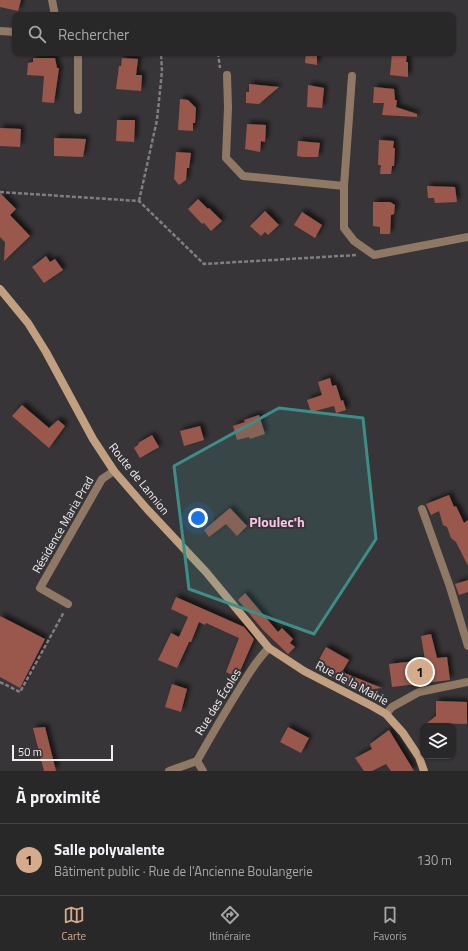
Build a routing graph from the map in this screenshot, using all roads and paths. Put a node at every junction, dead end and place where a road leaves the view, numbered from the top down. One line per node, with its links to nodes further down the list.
1 (52, 0): 2 (street)
2 (54, 12)
3 (0, 31): 4 (street)
4 (12, 32)
5 (78, 56): 10 (street)
6 (161, 56): 13 (path)
7 (218, 56): 8 (path)
8 (227, 74): 11 (street)
9 (352, 76): 11 (street)
10 (78, 110)
11 (344, 186): 15 (street)
12 (0, 192): 13 (path)
13 (139, 201): 15 (path)
14 (468, 237): 15 (street)
15 (374, 255)
16 (0, 289): 17 (street, Route de Lannion)
17 (114, 471): 19 (street, Résidence Maria Prad); 21 (street, Route de Lannion)
18 (422, 509): 20 (street)
19 (68, 604): 22 (path)
20 (468, 646)
21 (269, 648): 24 (street, Rue de la Mairie); 25 (street, Rue des Écoles)
22 (0, 682)
23 (468, 682): 24 (street)
24 (386, 714): 28 (street, Rue de la Mairie)
25 (197, 761): 26 (street); 27 (street)
26 (170, 771)
27 (202, 771)
28 (424, 771)

